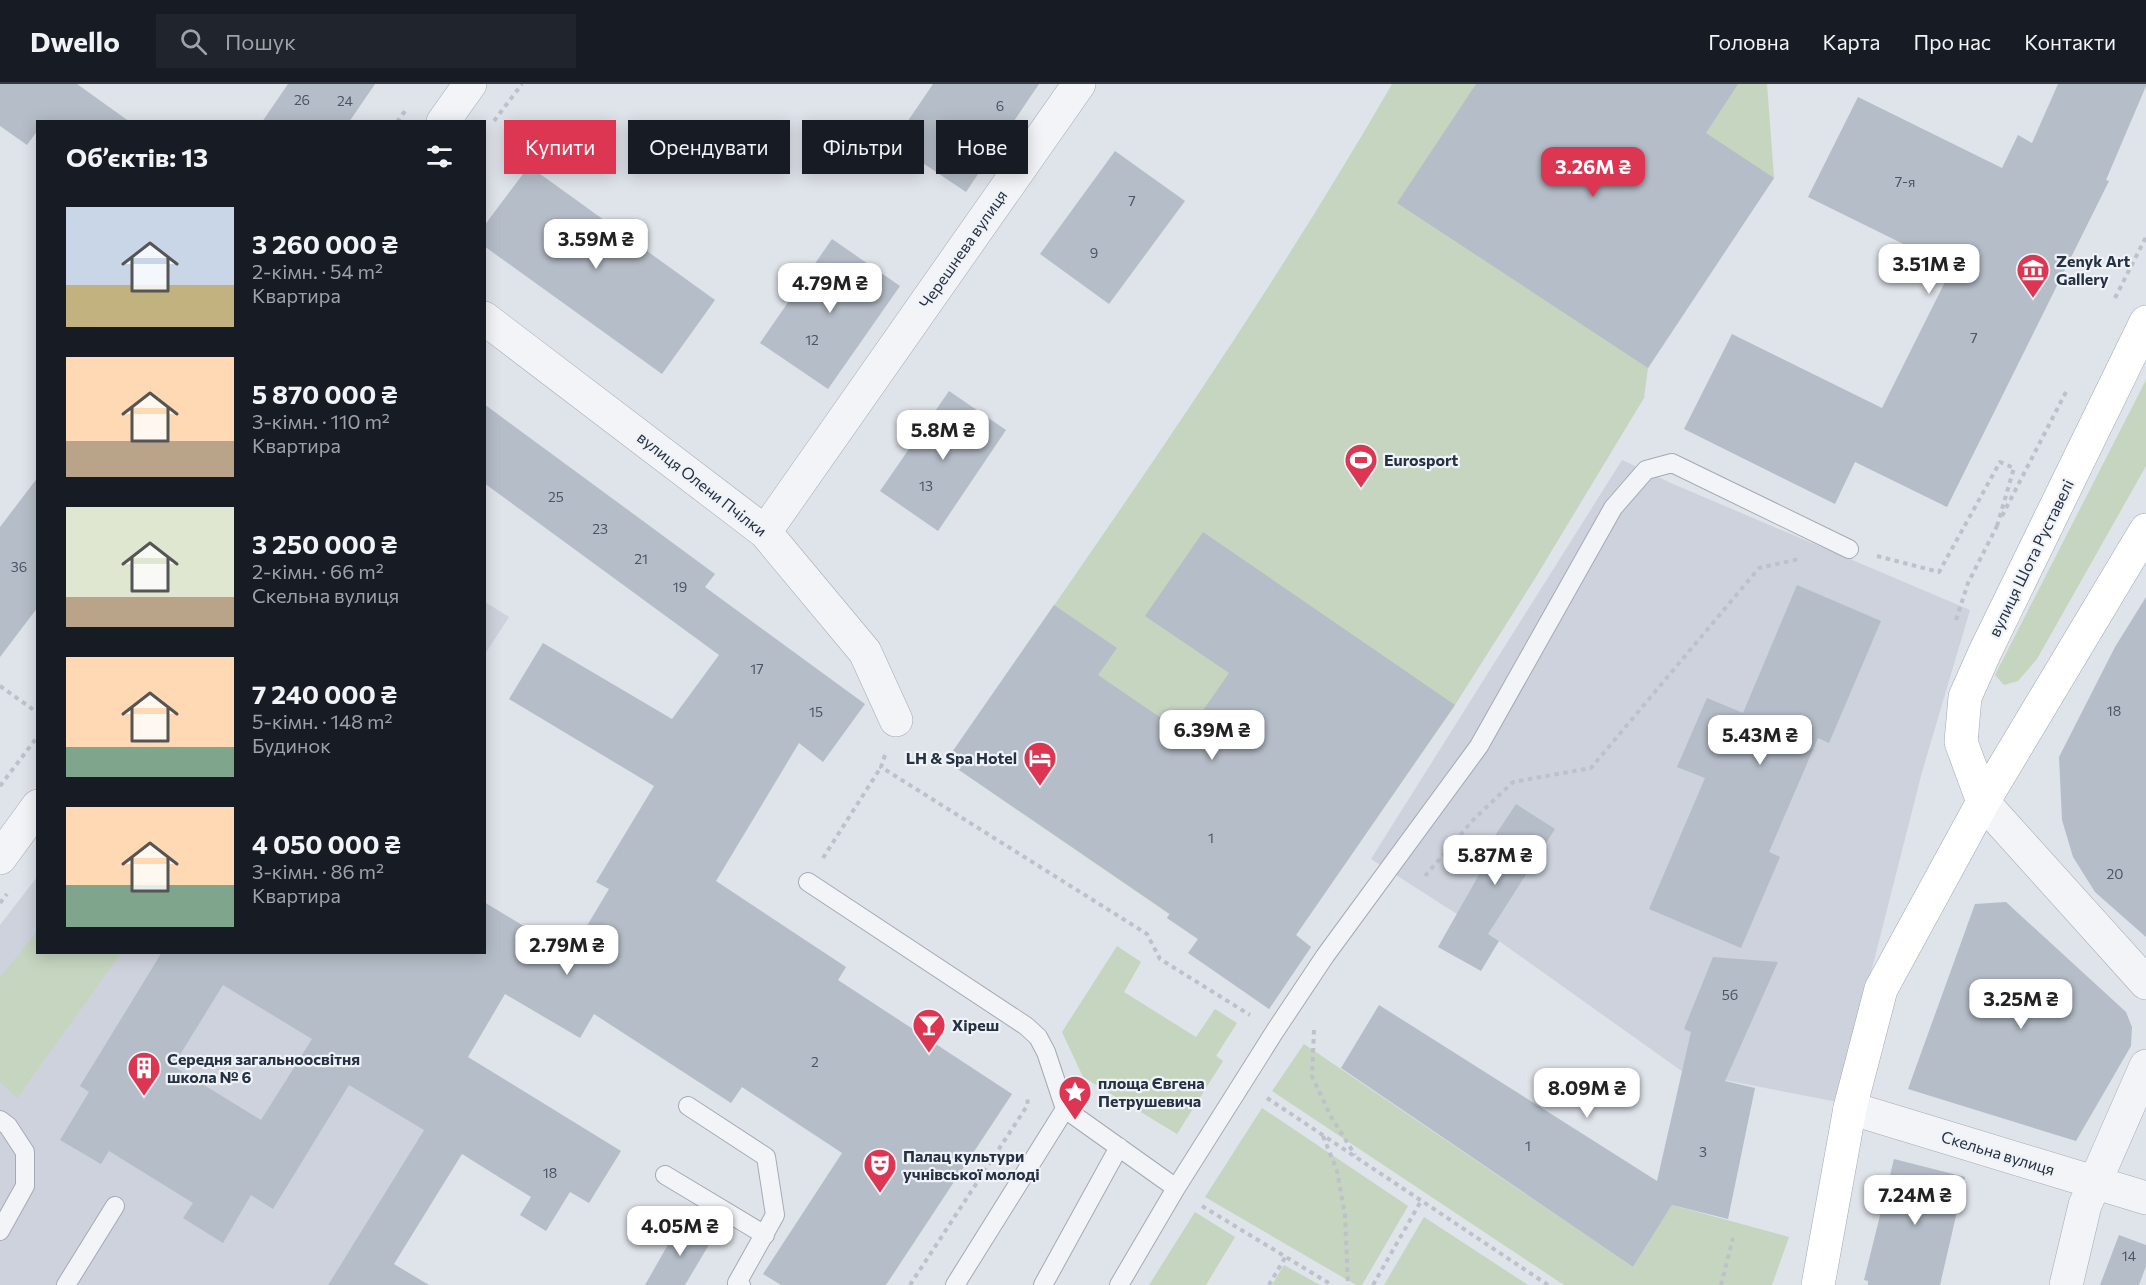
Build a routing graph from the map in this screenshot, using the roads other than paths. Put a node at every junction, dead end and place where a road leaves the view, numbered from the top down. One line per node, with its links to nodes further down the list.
1 (470, 84): 3 (street)
2 (1078, 84): 7 (street, Черешнева вулиця)
3 (444, 120)
4 (486, 320): 7 (street, вулиця Олени Пчілки)
5 (2146, 322): 10 (main road, вулиця Шота Руставелі)
6 (2146, 530): 10 (main road)
7 (765, 532): 9 (street, вулиця Олени Пчілки)
8 (1849, 549): 23 (lane)
9 (896, 720)
10 (1983, 802): 14 (street); 17 (main road)
11 (36, 809): 12 (street)
12 (0, 858)
13 (808, 882): 18 (lane)
14 (2146, 983)
15 (2146, 1066): 22 (street)
16 (688, 1106): 27 (lane)
17 (1850, 1108): 22 (street, Скельна вулиця); 33 (main road)
18 (1065, 1109): 20 (lane); 30 (lane)
19 (0, 1120): 26 (lane)
20 (1119, 1147): 23 (lane); 31 (lane)
21 (665, 1174): 27 (lane)
22 (2095, 1182): 24 (street, Скельна вулиця); 34 (street)
23 (1176, 1188): 32 (lane)
24 (2146, 1198)
25 (116, 1206): 28 (lane)
26 (0, 1231)
27 (765, 1235): 29 (lane)
28 (66, 1285)
29 (741, 1285)
30 (955, 1285)
31 (1043, 1285)
32 (1119, 1285)
33 (1818, 1285)
34 (2066, 1285)

